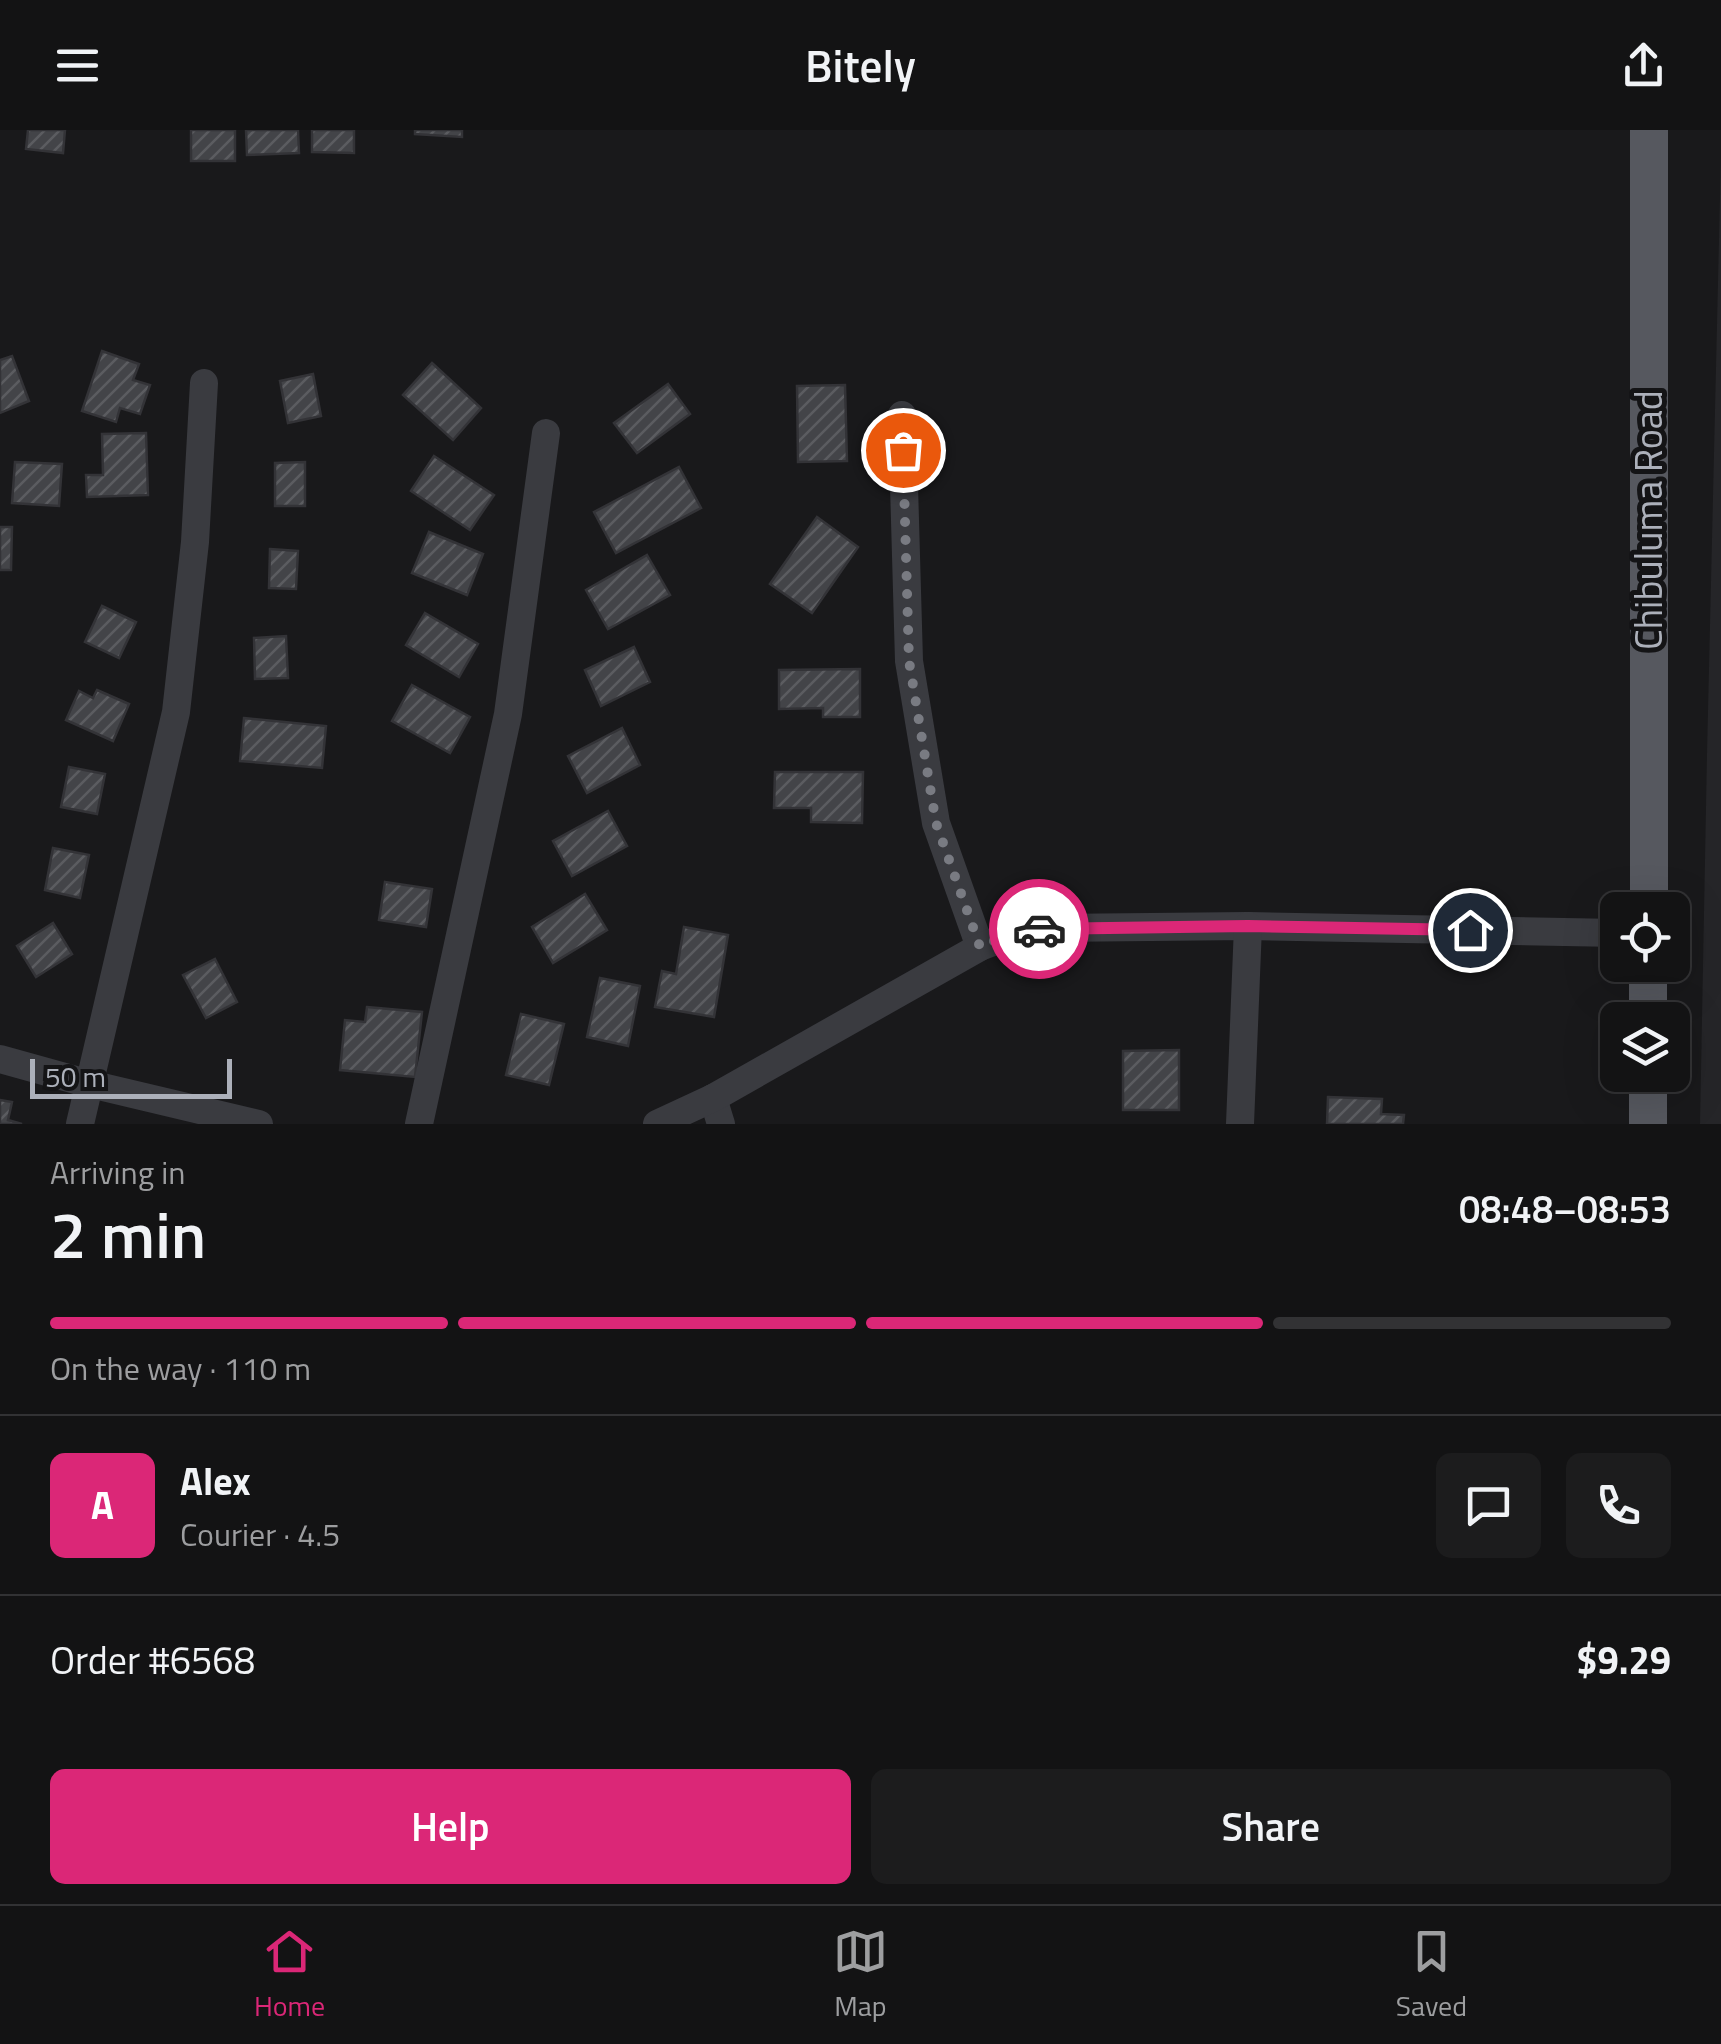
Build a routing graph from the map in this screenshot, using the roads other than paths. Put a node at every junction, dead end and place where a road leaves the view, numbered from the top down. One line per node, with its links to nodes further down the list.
1 (1649, 130): 5 (main road, Chibuluma Road)
2 (204, 384): 10 (street)
3 (902, 415): 8 (street)
4 (546, 434): 15 (street)
5 (1648, 892)
6 (1248, 926): 7 (street); 8 (street); 17 (street)
7 (1600, 932)
8 (980, 947): 12 (street)
9 (0, 1058): 10 (street)
10 (90, 1084): 13 (street); 14 (street)
11 (1648, 1092): 18 (main road)
12 (717, 1111): 16 (street)
13 (80, 1124)
14 (259, 1124)
15 (420, 1124)
16 (657, 1124)
17 (1240, 1124)
18 (1648, 1124)

